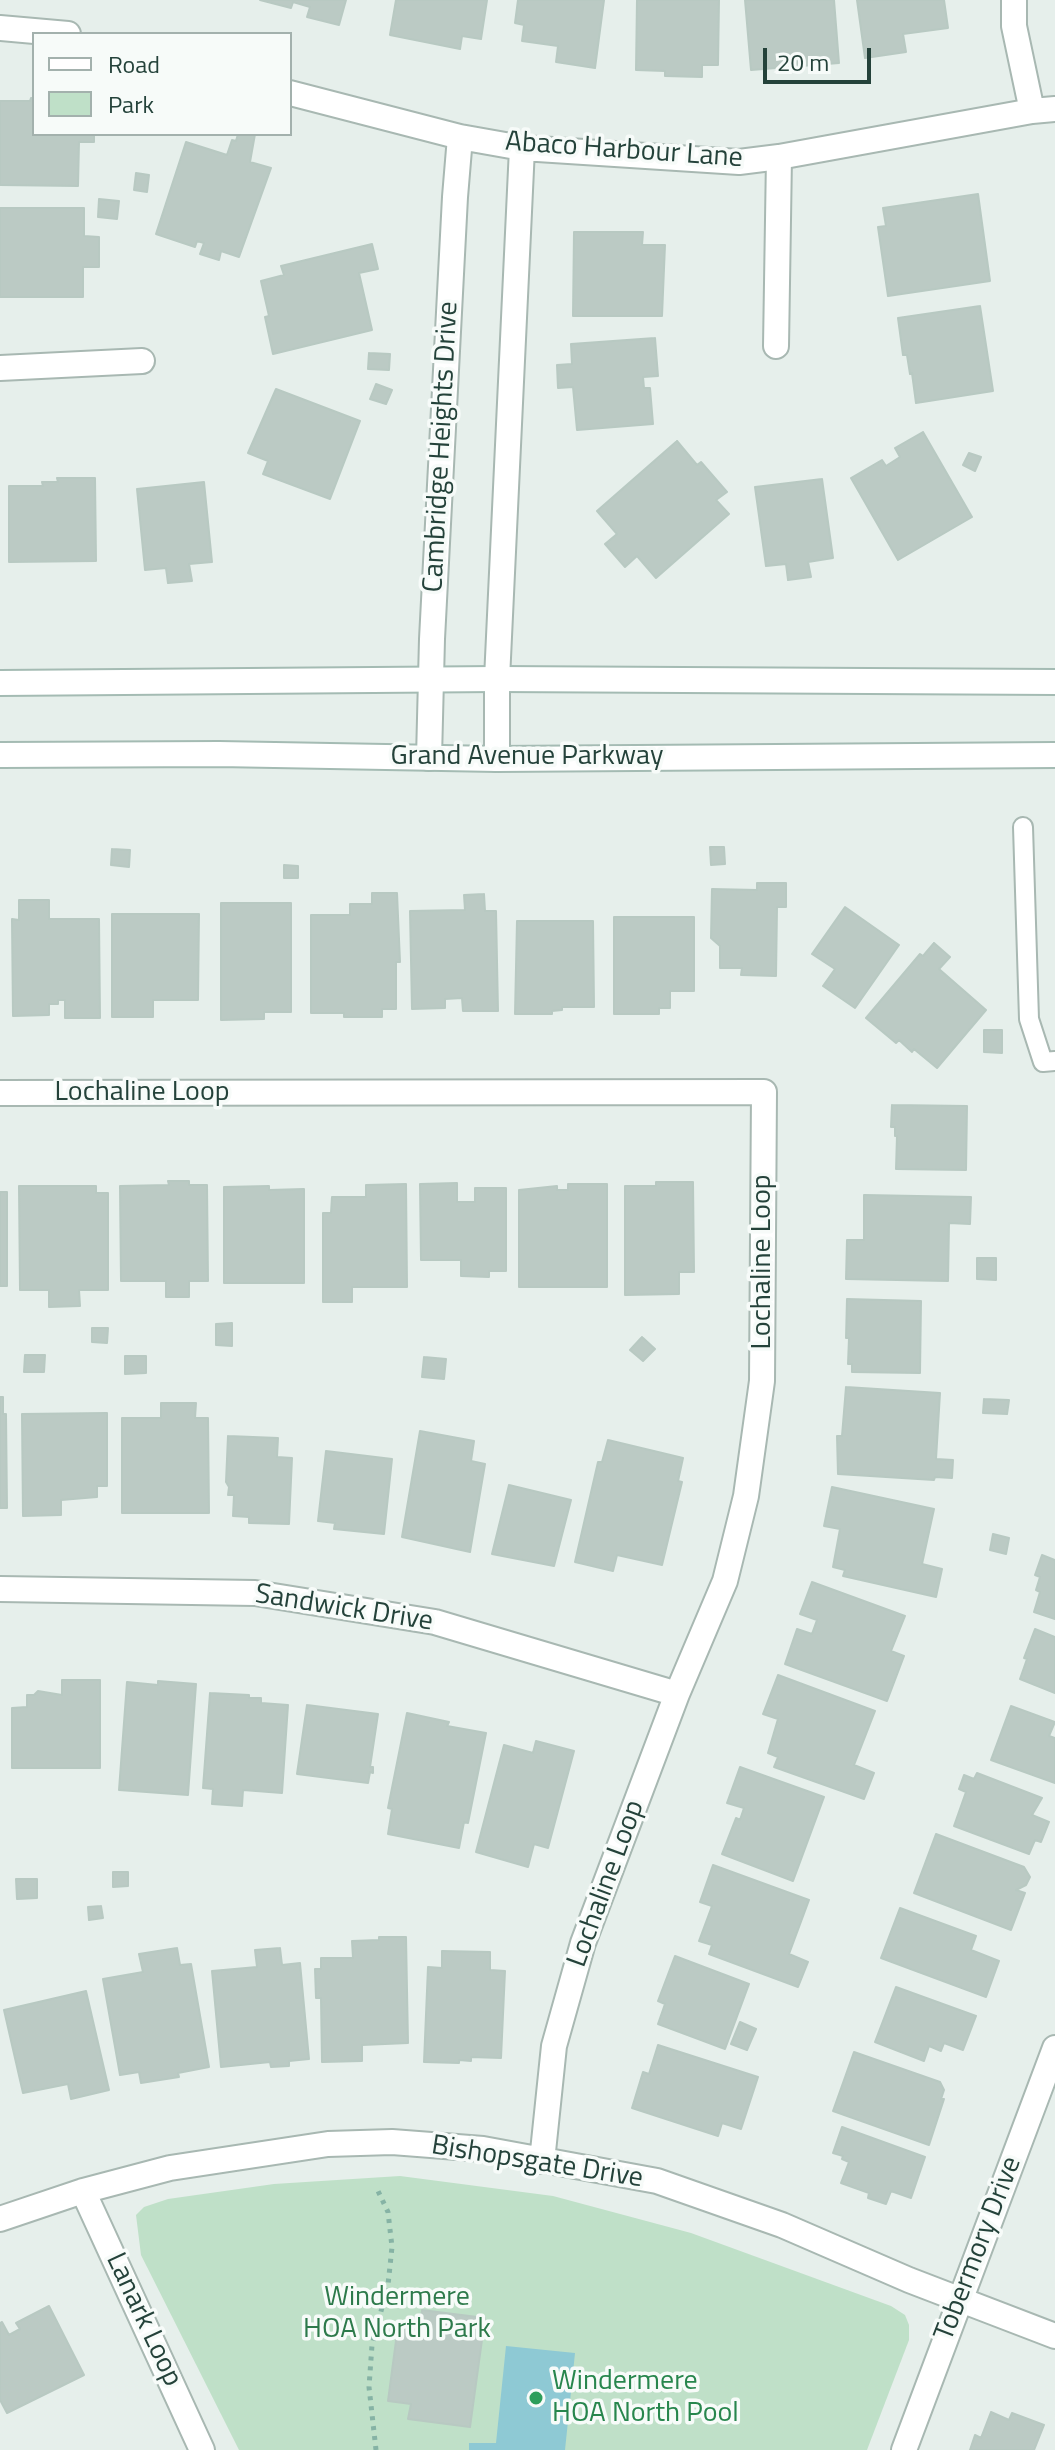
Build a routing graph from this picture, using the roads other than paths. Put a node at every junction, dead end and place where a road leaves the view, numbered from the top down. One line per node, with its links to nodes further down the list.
1 (1014, 0): 5 (street)
2 (0, 28): 3 (street)
3 (45, 32)
4 (292, 94): 6 (street, Abaco Harbour Lane)
5 (1044, 110): 8 (street, Abaco Harbour Lane)
6 (460, 137): 7 (street, Abaco Harbour Lane); 12 (street, Cambridge Heights Drive)
7 (522, 148): 8 (street, Abaco Harbour Lane); 13 (street)
8 (779, 157): 9 (street)
9 (776, 346)
10 (142, 361): 11 (street)
11 (0, 368)
12 (430, 679): 13 (street); 15 (street); 18 (street, Cambridge Heights Drive)
13 (497, 679): 14 (street); 19 (street)
14 (1055, 682)
15 (0, 683)
16 (0, 755): 18 (street, Grand Avenue Parkway)
17 (1055, 755): 19 (street, Grand Avenue Parkway)
18 (429, 758): 19 (street, Grand Avenue Parkway)
19 (497, 759)
20 (1023, 827): 21 (lane)
21 (1055, 1061)
22 (0, 1093): 24 (street, Lochaline Loop)
23 (0, 1589): 24 (street, Sandwick Drive)
24 (677, 1694): 26 (street, Lochaline Loop)
25 (1055, 2048): 29 (street, Tobermory Drive)
26 (542, 2161): 27 (street, Bishopsgate Drive); 29 (street, Bishopsgate Drive)
27 (83, 2191): 28 (street, Bishopsgate Drive); 31 (street, Lanark Loop)
28 (0, 2219)
29 (959, 2299): 30 (street, Bishopsgate Drive); 32 (street, Tobermory Drive)
30 (1055, 2336)
31 (202, 2450)
32 (904, 2450)

